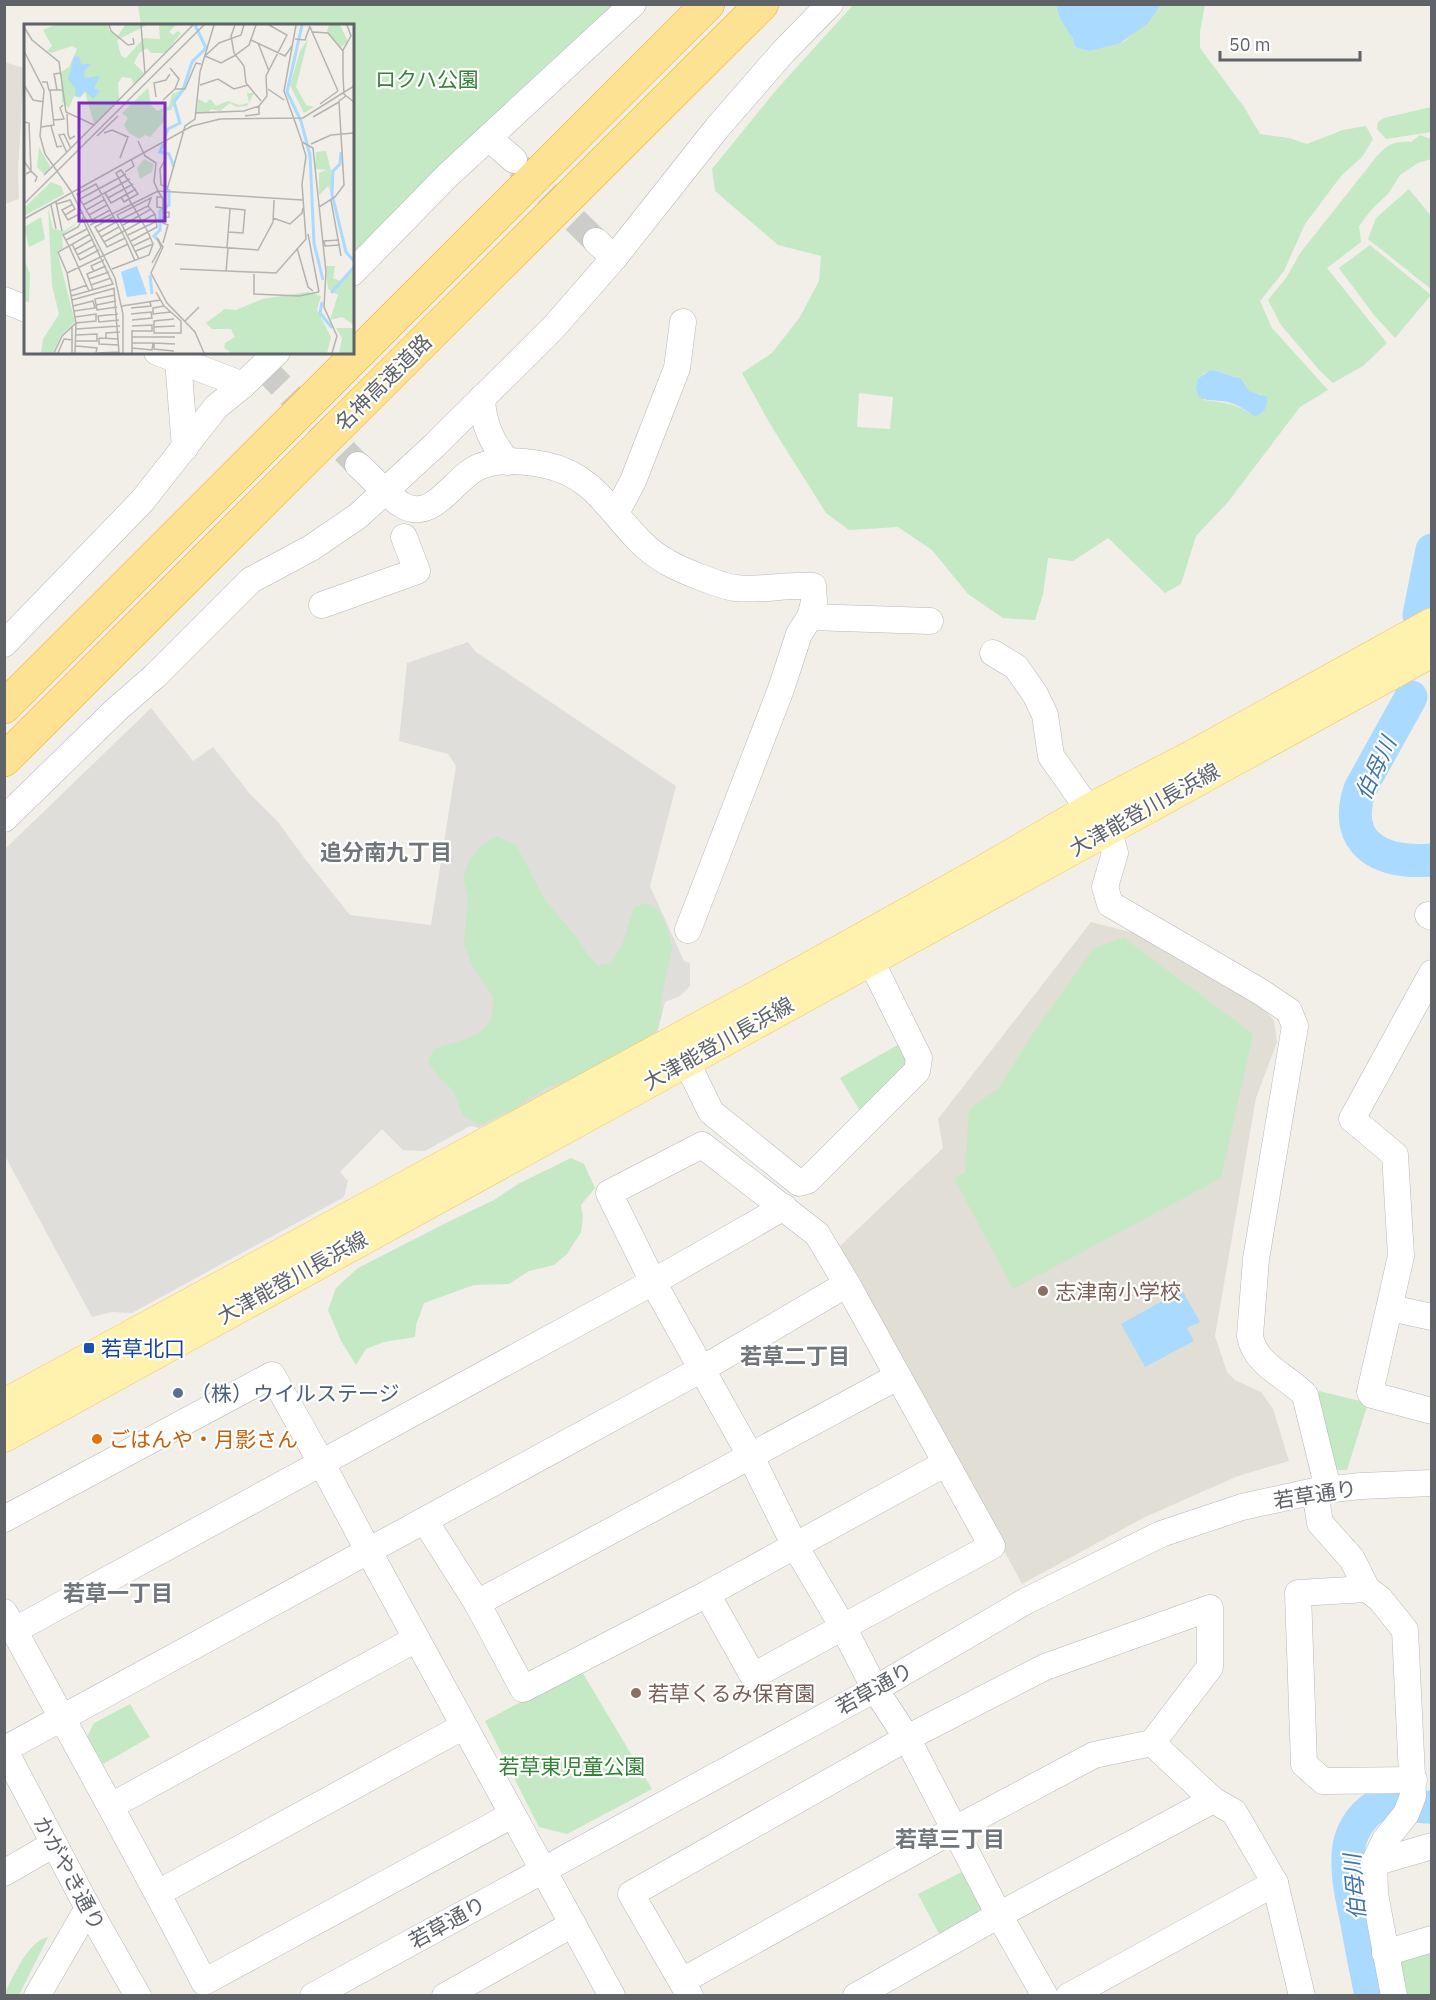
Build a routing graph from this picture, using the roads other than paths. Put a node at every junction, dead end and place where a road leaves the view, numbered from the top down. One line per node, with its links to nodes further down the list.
1 (633, 4): 5 (street)
2 (708, 4): 28 (highway, 名神高速道路)
3 (762, 4): 29 (highway, 名神高速道路)
4 (830, 4): 14 (street)
5 (489, 138): 6 (street); 7 (street)
6 (514, 160)
7 (354, 271)
8 (4, 300): 9 (street)
9 (24, 308)
10 (683, 322): 19 (street)
11 (275, 354): 13 (street)
12 (167, 356): 13 (street); 15 (street)
13 (243, 385): 15 (street)
14 (482, 398): 16 (street); 18 (street)
15 (185, 448): 25 (street)
16 (508, 462): 18 (street); 19 (street)
17 (358, 465): 18 (street)
18 (385, 490): 30 (street)
19 (616, 513): 22 (street)
20 (404, 537): 21 (street)
21 (322, 605)
22 (810, 617): 23 (street); 32 (street)
23 (930, 621)
24 (1431, 624): 31 (main road, 大津能登川長浜線)
25 (4, 644)
26 (1431, 651): 31 (main road, 大津能登川長浜線)
27 (993, 653): 31 (street)
28 (4, 707)
29 (4, 760)
30 (4, 819)
31 (1098, 820): 33 (main road, 大津能登川長浜線); 50 (street)
32 (688, 930)
33 (865, 950): 35 (main road, 大津能登川長浜線); 35 (street); 43 (main road, 大津能登川長浜線)
34 (1431, 973): 39 (street)
35 (686, 1061): 45 (main road, 大津能登川長浜線)
36 (784, 1207): 37 (street); 37 (street); 38 (street)
37 (653, 1282): 41 (street); 47 (street)
38 (847, 1284): 41 (street); 42 (street)
39 (1390, 1308): 40 (street); 44 (street)
40 (1431, 1317)
41 (702, 1370): 46 (street); 52 (street)
42 (897, 1377): 46 (street); 48 (street)
43 (4, 1405)
44 (1431, 1411)
45 (4, 1436)
46 (751, 1457): 53 (street); 57 (street)
47 (321, 1462): 51 (street); 54 (street); 58 (street)
48 (946, 1463): 53 (street); 59 (street)
49 (1431, 1483): 50 (street, 若草通り)
50 (1322, 1490): 55 (street); 61 (street, 若草通り)
51 (4, 1519)
52 (425, 1521): 54 (street); 57 (street)
53 (794, 1544): 56 (street); 59 (street)
54 (368, 1550): 60 (street); 62 (street)
55 (1367, 1588): 67 (street); 67 (street)
56 (707, 1594): 57 (street); 59 (street)
57 (477, 1603)
58 (10, 1621): 62 (street)
59 (843, 1627): 61 (street)
60 (416, 1639): 63 (street); 69 (street)
61 (875, 1689): 64 (street); 75 (street, 若草通り)
62 (61, 1719): 66 (street); 69 (street)
63 (464, 1726): 70 (street); 78 (street)
64 (907, 1737): 65 (street); 71 (street); 85 (street)
65 (1152, 1743): 68 (street); 71 (street)
66 (5, 1749): 72 (street, かがやき通り)
67 (1411, 1797): 74 (street)
68 (1214, 1800): 77 (street); 80 (street)
69 (111, 1806): 78 (street)
70 (512, 1815): 75 (street); 78 (street)
71 (955, 1829): 80 (street); 85 (street)
72 (54, 1844): 76 (street); 79 (street, かがやき通り)
73 (1431, 1846): 74 (street)
74 (1374, 1863): 83 (street)
75 (543, 1869): 81 (street); 88 (street, 若草通り)
76 (4, 1873)
77 (1275, 1883): 86 (street); 93 (street)
78 (158, 1893)
79 (88, 1908): 84 (street); 87 (street, かがやき通り)
80 (999, 1915): 91 (street); 92 (street)
81 (573, 1924): 89 (street); 90 (street)
82 (1431, 1939): 83 (street)
83 (1385, 1953): 94 (street)
84 (49, 1988)
85 (686, 1988)
86 (1299, 1994)
87 (138, 1995)
88 (313, 1995)
89 (445, 1995)
90 (612, 1995)
91 (856, 1995)
92 (1045, 1995)
93 (1069, 1995)
94 (1394, 1995)

